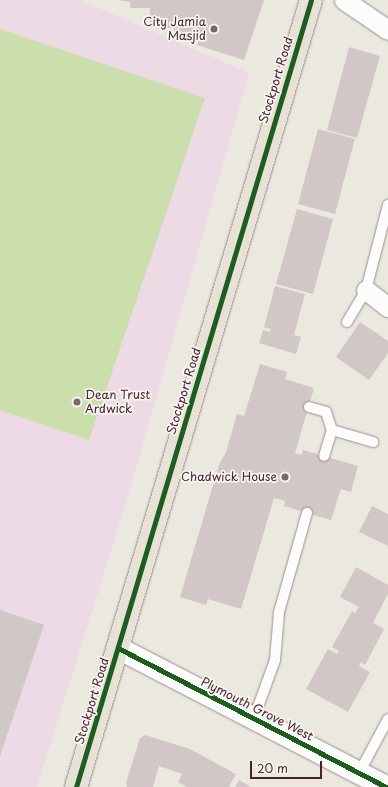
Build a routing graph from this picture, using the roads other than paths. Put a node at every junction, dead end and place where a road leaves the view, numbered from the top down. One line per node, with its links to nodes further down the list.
1 (311, 0): 13 (highway, Stockport Road)
2 (344, 0): 3 (street)
3 (388, 30)
4 (388, 205): 5 (lane)
5 (366, 290): 6 (street); 7 (lane)
6 (388, 307)
7 (347, 322)
8 (309, 407): 9 (lane)
9 (332, 430): 10 (lane); 11 (lane)
10 (373, 442)
11 (324, 456)
12 (307, 513): 14 (lane)
13 (118, 648): 14 (street, Plymouth Grove West); 17 (highway, Stockport Road)
14 (254, 718): 16 (street, Plymouth Grove West)
15 (388, 719): 16 (lane)
16 (359, 773): 18 (street, Plymouth Grove West)
17 (76, 787)
18 (386, 787)

